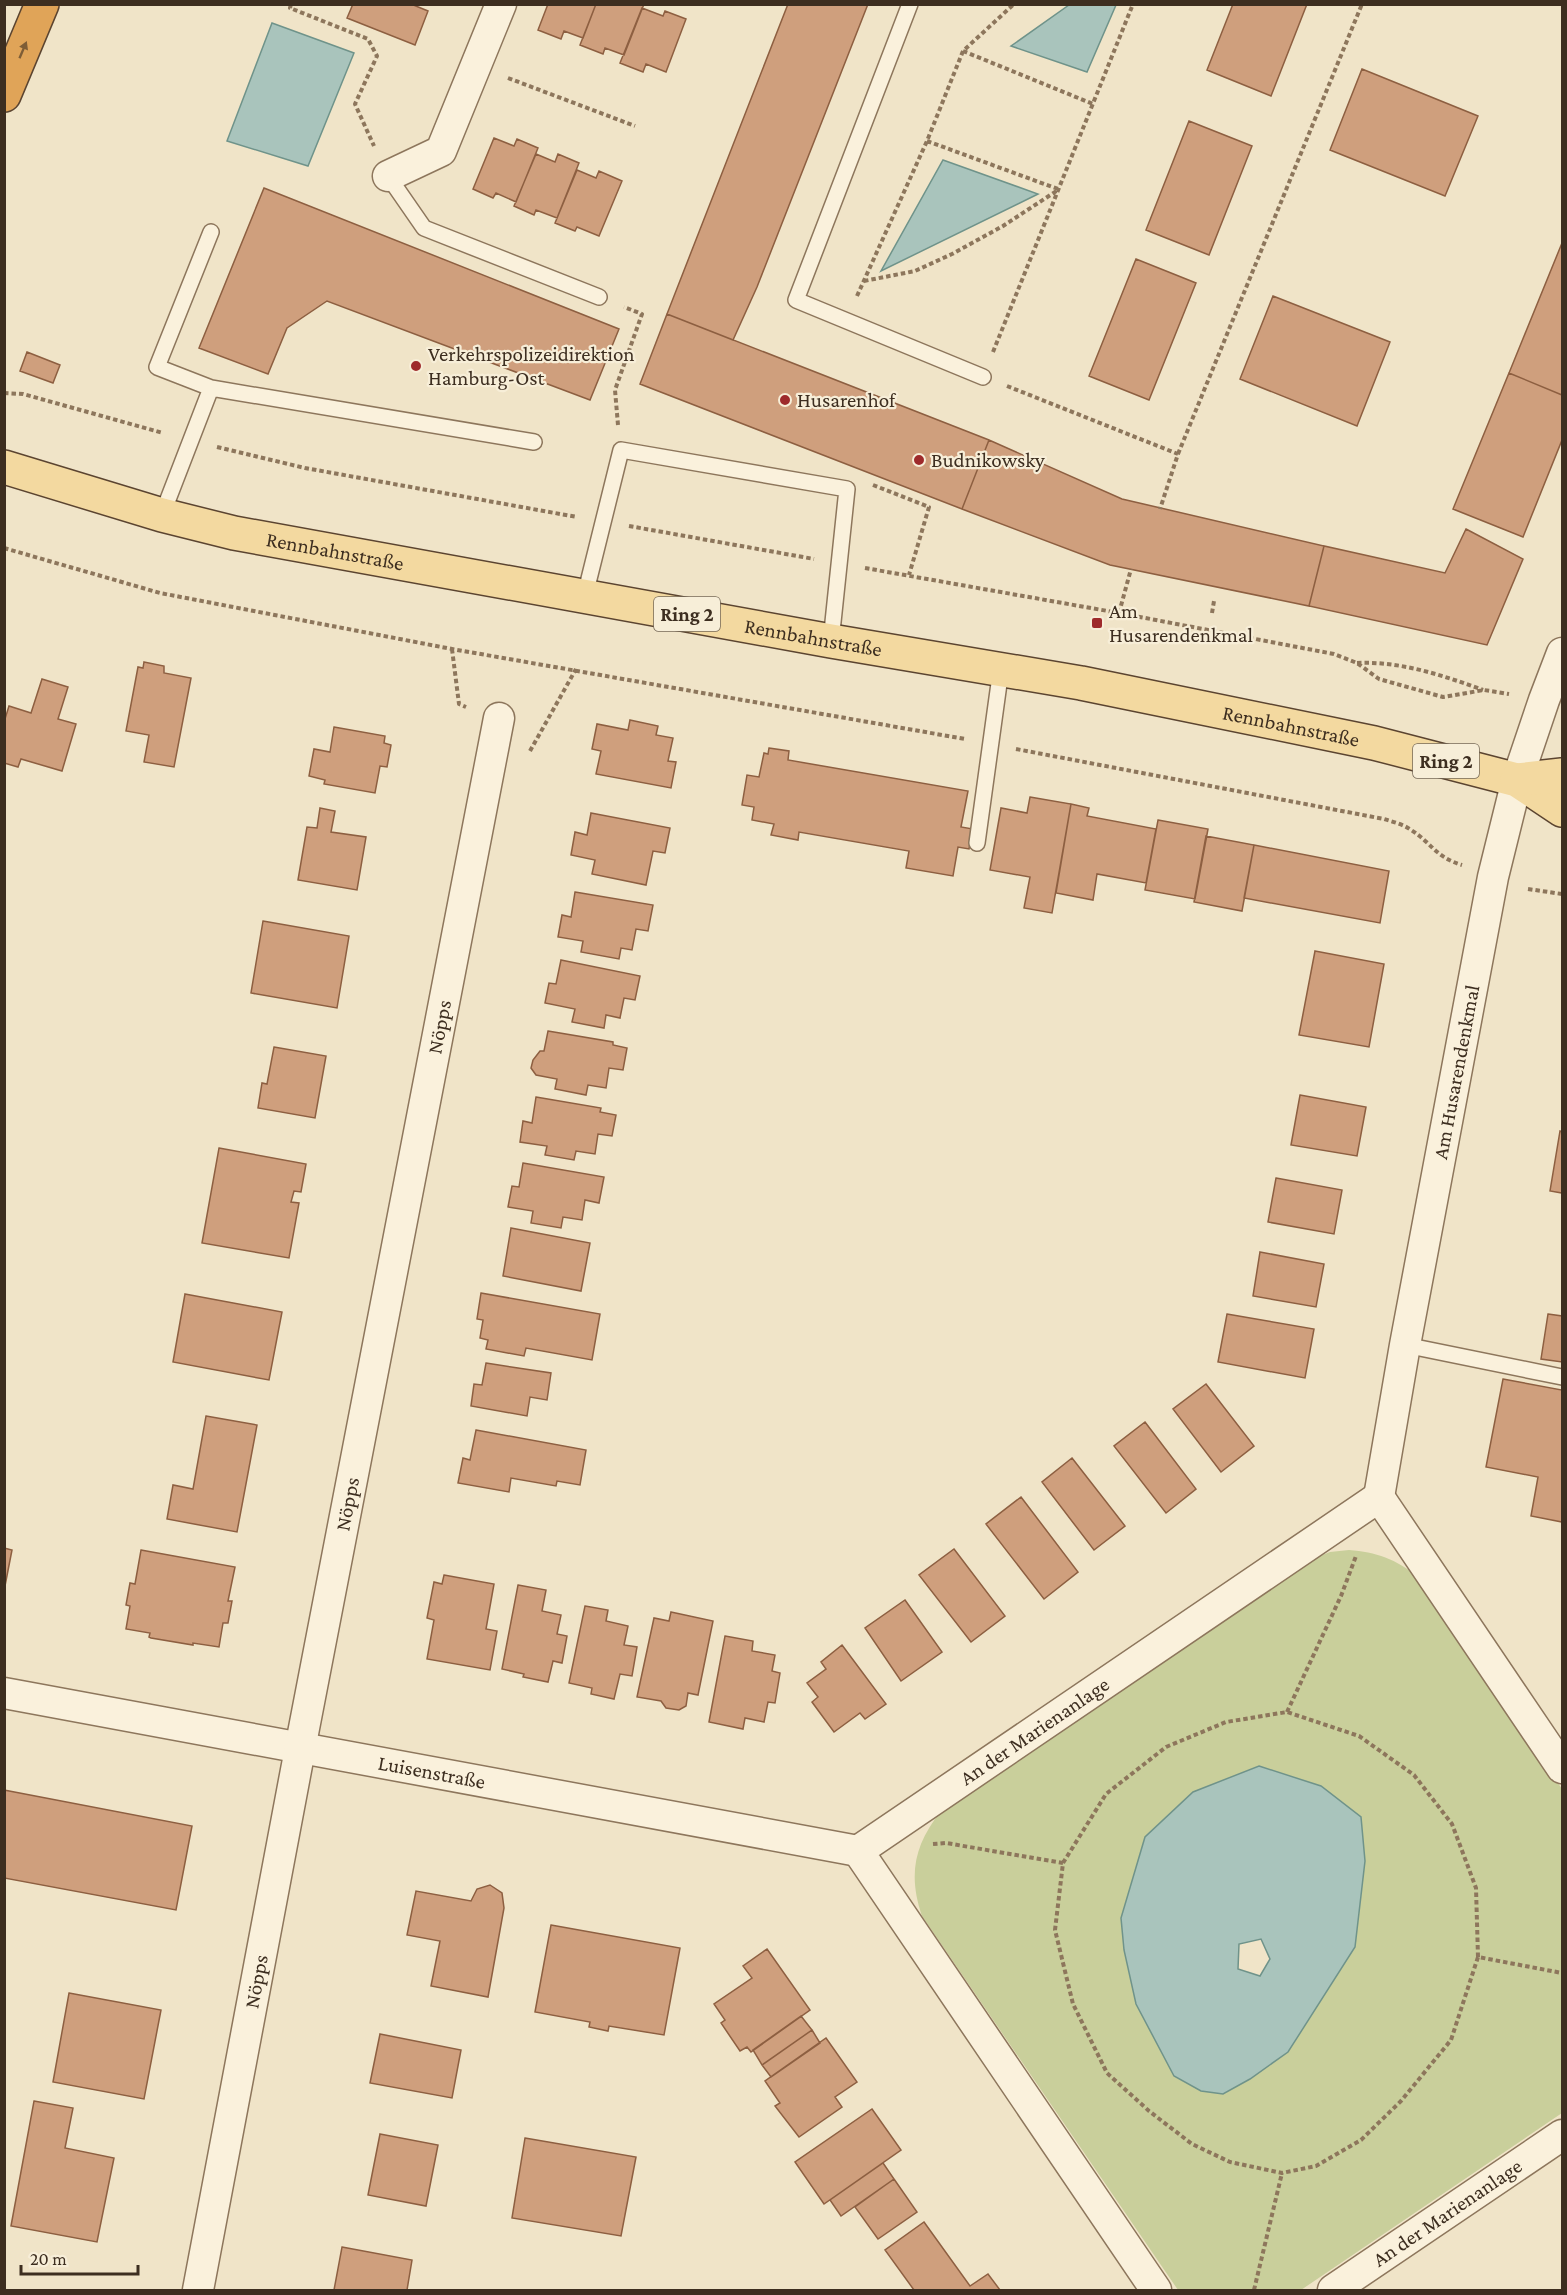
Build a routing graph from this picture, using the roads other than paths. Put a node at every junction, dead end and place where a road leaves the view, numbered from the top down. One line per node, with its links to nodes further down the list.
1 (42, 4): 4 (highway, one-way to 1)
2 (501, 4): 5 (street)
3 (910, 4): 8 (lane)
4 (4, 95)
5 (388, 176): 7 (lane)
6 (211, 232): 9 (lane)
7 (599, 297)
8 (983, 377)
9 (211, 388): 10 (lane); 12 (lane)
10 (534, 442)
11 (4, 467): 12 (main road, Rennbahnstraße / Ring 2)
12 (162, 515): 13 (main road, Rennbahnstraße / Ring 2)
13 (585, 595): 14 (main road, Rennbahnstraße / Ring 2); 14 (lane)
14 (831, 641): 16 (main road, Rennbahnstraße / Ring 2)
15 (1563, 653): 19 (street, Am Husarendenkmal)
16 (1001, 669): 19 (main road, Rennbahnstraße / Ring 2); 21 (lane)
17 (499, 718): 26 (street, Nöpps)
18 (1563, 775): 19 (main road, Rennbahnstraße / Ring 2)
19 (1517, 780): 20 (main road, Rennbahnstraße / Ring 2); 22 (street, Am Husarendenkmal)
20 (1563, 810)
21 (977, 843)
22 (1405, 1345): 23 (lane); 24 (street, Am Husarendenkmal)
23 (1563, 1377)
24 (1379, 1497): 27 (street); 28 (street, An der Marienanlage)
25 (4, 1693): 26 (street, Luisenstraße)
26 (300, 1749): 28 (street, Luisenstraße); 30 (street, Nöpps)
27 (1563, 1768)
28 (858, 1851): 31 (street)
29 (1563, 2134): 32 (street, An der Marienanlage)
30 (198, 2290)
31 (1156, 2290)
32 (1333, 2290)

